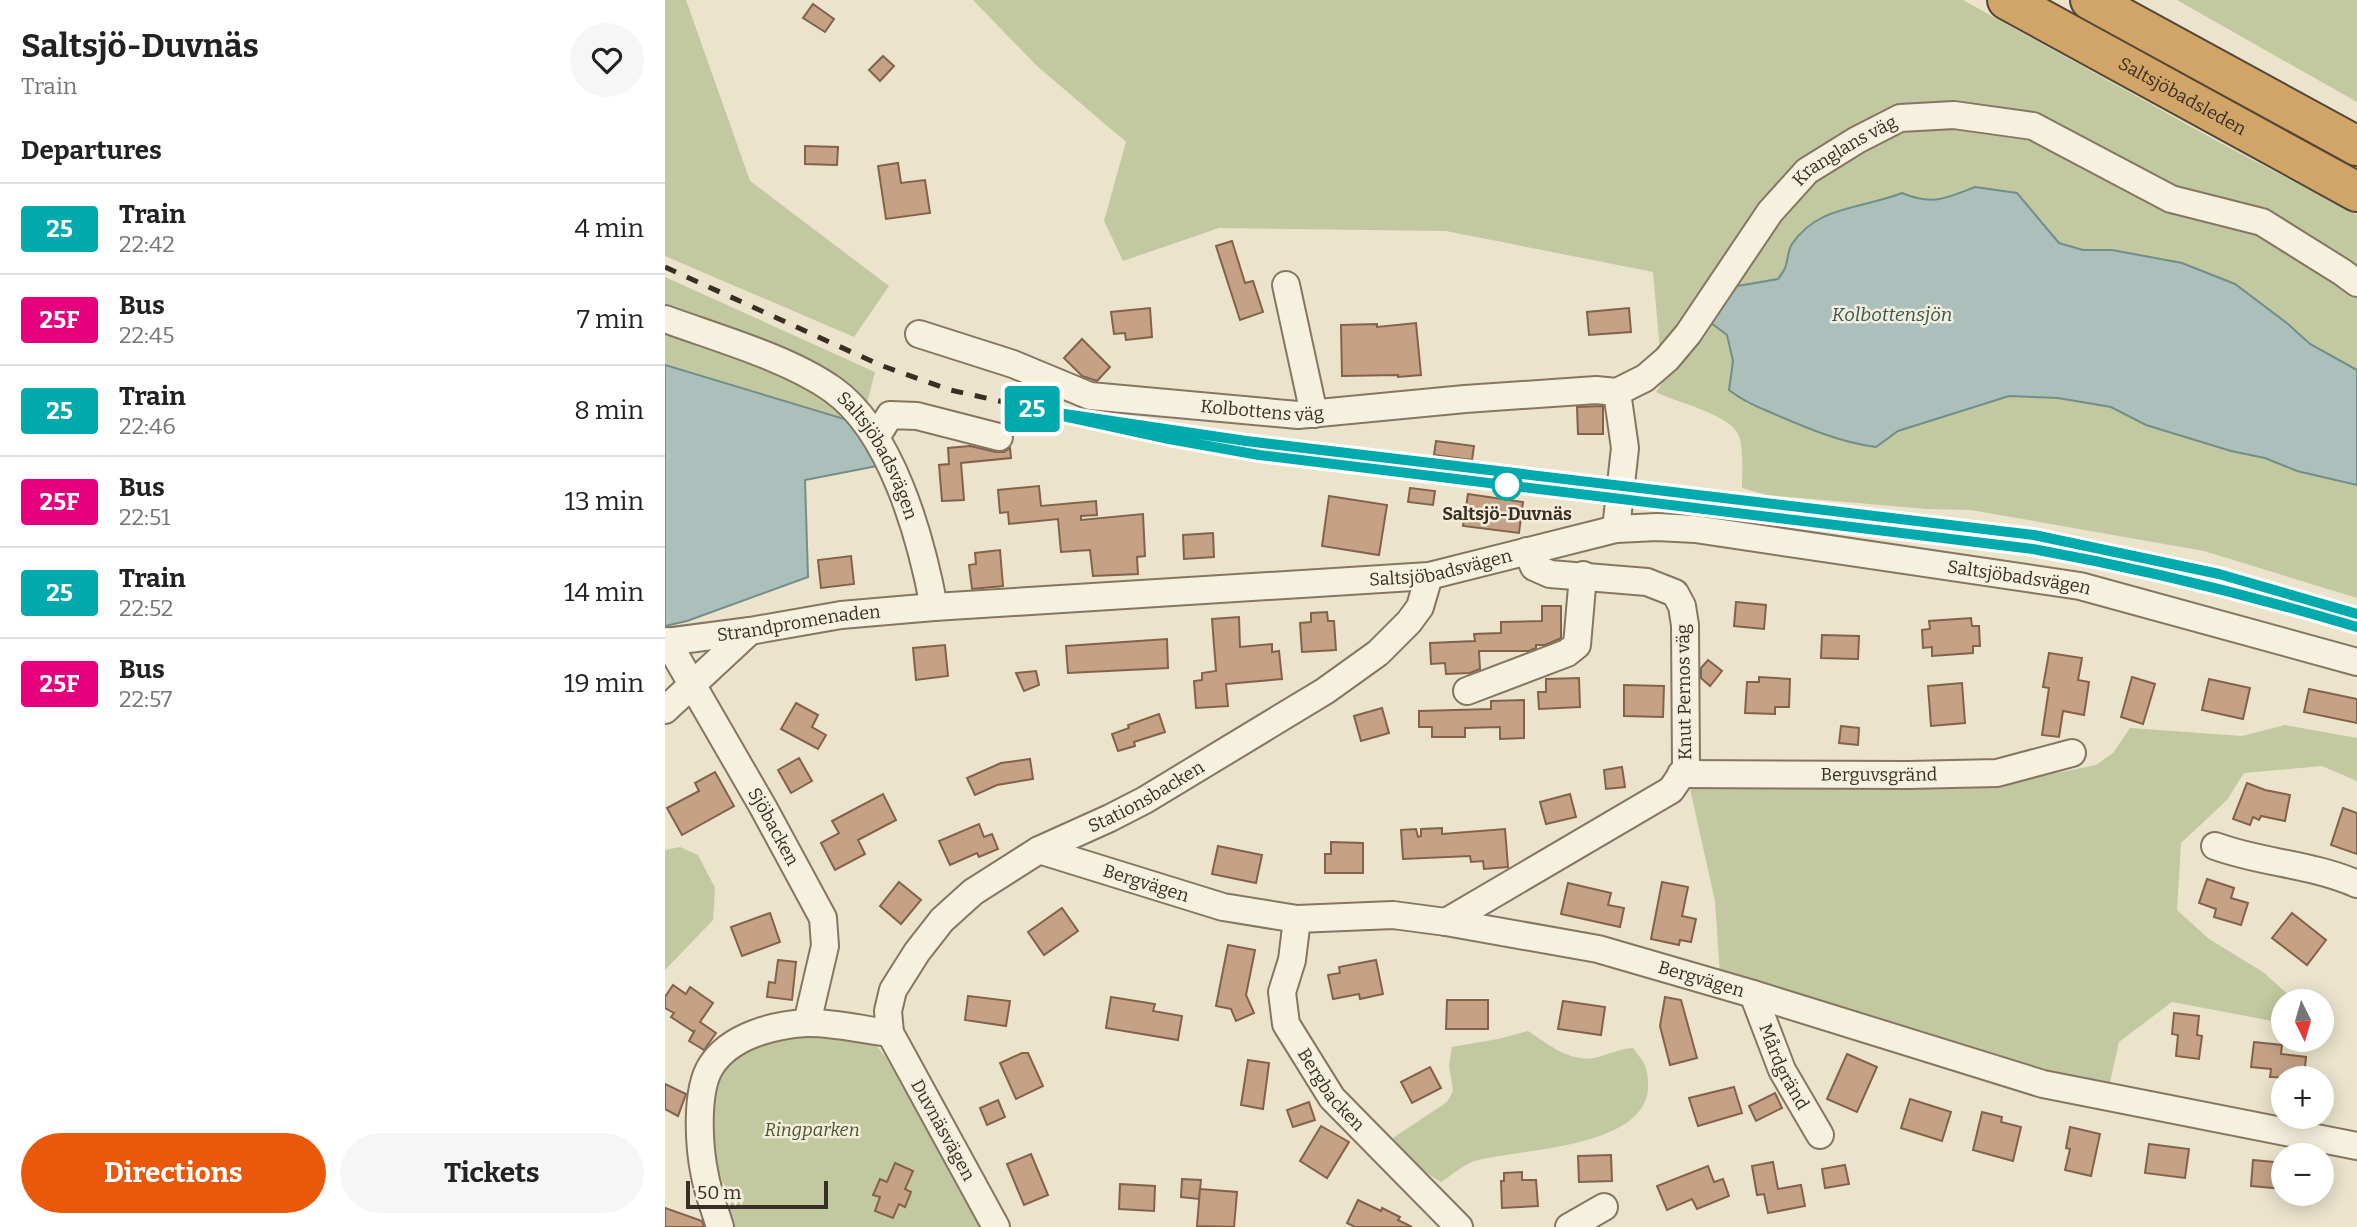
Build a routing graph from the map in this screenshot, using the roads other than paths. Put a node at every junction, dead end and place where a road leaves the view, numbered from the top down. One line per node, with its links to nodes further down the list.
1 (2007, 0): 4 (highway, Saltsjöbadsleden)
2 (2090, 0): 3 (highway)
3 (2357, 146)
4 (2357, 192)
5 (2357, 284): 9 (street, Kranglans väg)
6 (1286, 285): 10 (street)
7 (665, 319): 11 (street, Saltsjöbadsvägen)
8 (919, 334): 10 (street, Kolbottens väg)
9 (1617, 392): 10 (street, Kolbottens väg); 13 (street)
10 (1314, 414)
11 (877, 436): 12 (street); 17 (street, Saltsjöbadsvägen)
12 (999, 437)
13 (1616, 529): 14 (street, Saltsjöbadsvägen); 20 (street, Saltsjöbadsvägen)
14 (1527, 551): 15 (street, Knut Pernos väg); 16 (street, Saltsjöbadsvägen)
15 (1583, 575): 22 (street); 25 (street, Knut Pernos väg)
16 (1429, 576): 17 (street, Saltsjöbadsvägen); 27 (street, Stationsbacken)
17 (934, 607): 18 (street, Strandpromenaden)
18 (750, 631): 19 (street, Strandpromenaden); 21 (street)
19 (666, 642): 21 (street, Sjöbacken)
20 (2357, 662)
21 (694, 684): 23 (street); 32 (street, Sjöbacken)
22 (1467, 691)
23 (665, 710)
24 (2072, 753): 25 (street, Berguvsgränd)
25 (1681, 774): 30 (street, Knut Pernos väg)
26 (2215, 846): 28 (street)
27 (1039, 850): 29 (street, Bergvägen); 33 (street, Stationsbacken)
28 (2357, 884)
29 (1297, 919): 30 (street, Bergvägen); 39 (street, Bergbacken)
30 (1446, 922): 31 (street, Bergvägen)
31 (1752, 994): 34 (street, Mårdgränd); 35 (street, Bergvägen)
32 (807, 1023): 33 (street); 37 (street)
33 (890, 1033): 38 (street, Duvnäsvägen)
34 (1821, 1135)
35 (2357, 1146)
36 (1604, 1207): 40 (street)
37 (720, 1227)
38 (996, 1227)
39 (1459, 1227)
40 (1569, 1227)

